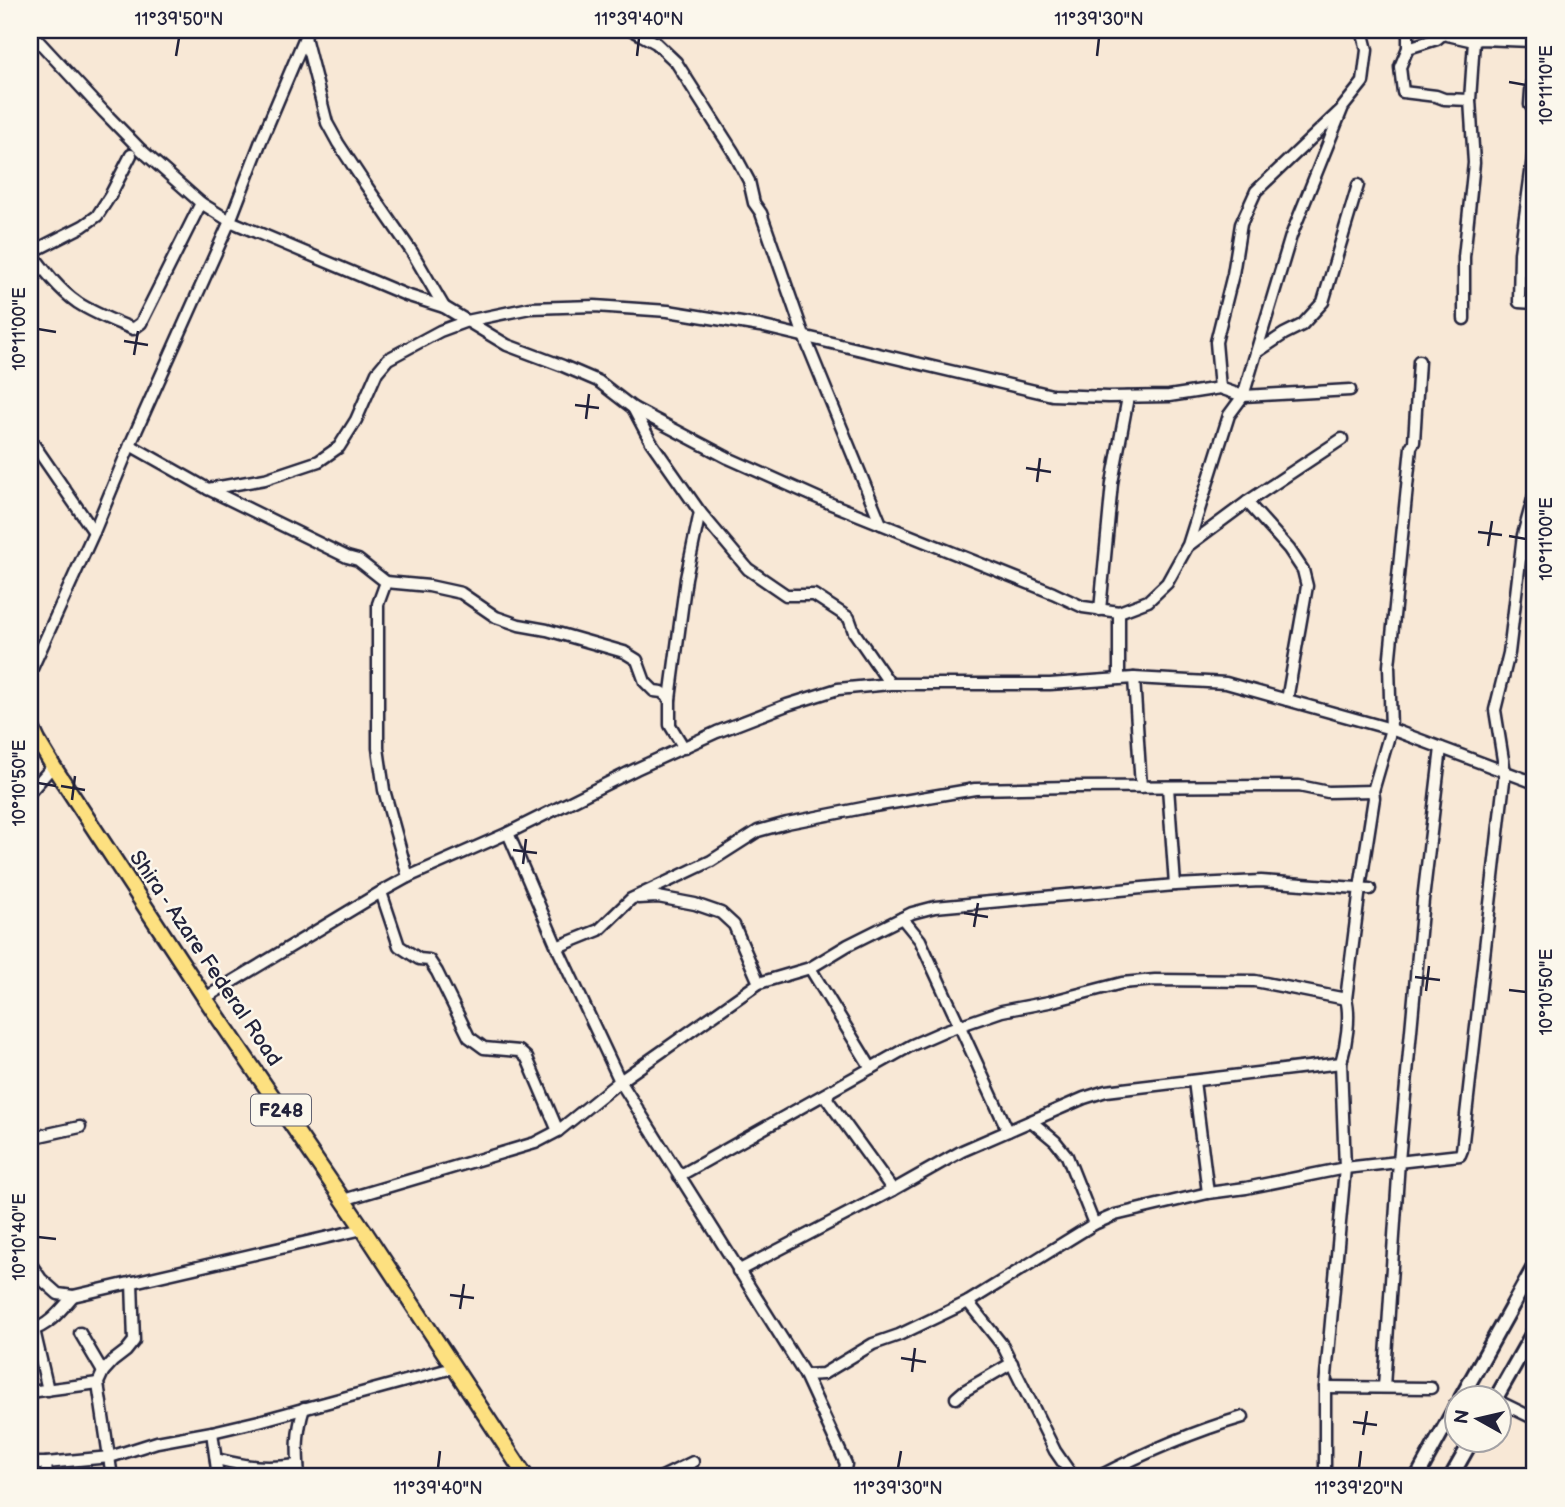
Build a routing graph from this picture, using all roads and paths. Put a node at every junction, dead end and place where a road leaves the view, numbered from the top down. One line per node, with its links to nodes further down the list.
1 (632, 30): 26 (street)
2 (1362, 30): 14 (street)
3 (1408, 30): 10 (street)
4 (1534, 30): 9 (street)
5 (30, 32): 19 (street)
6 (1443, 32): 8 (street); 10 (street)
7 (306, 33): 20 (street); 23 (street)
8 (1474, 41): 9 (street); 13 (street)
9 (1531, 41): 11 (street)
10 (1408, 48): 13 (street)
11 (1535, 54)
12 (1535, 73): 15 (street)
13 (1470, 100): 24 (street)
14 (1343, 107): 27 (street); 29 (street)
15 (1535, 110)
16 (1535, 143): 22 (street)
17 (131, 155): 21 (street)
18 (1358, 185): 27 (street)
19 (201, 203): 20 (street); 21 (street)
20 (230, 221): 23 (street); 36 (street)
21 (30, 252)
22 (1535, 303)
23 (444, 307): 25 (street)
24 (1464, 318)
25 (467, 321): 26 (street); 33 (street); 37 (street)
26 (804, 336): 32 (street); 41 (street)
27 (1257, 352): 31 (street)
28 (1419, 361): 54 (street)
29 (1220, 388): 31 (street); 32 (street)
30 (1350, 390): 31 (street)
31 (1243, 396): 43 (street)
32 (1128, 397): 45 (street)
33 (633, 408): 40 (street); 41 (street)
34 (30, 439): 42 (street)
35 (1342, 439): 39 (street)
36 (130, 445): 37 (street); 42 (street)
37 (208, 489): 44 (street)
38 (1535, 492): 59 (street)
39 (1247, 502): 43 (street); 52 (street)
40 (700, 512): 50 (street); 51 (street)
41 (881, 524): 45 (street)
42 (94, 533): 47 (street)
43 (1188, 545): 46 (street)
44 (386, 582): 51 (street); 66 (street)
45 (1100, 610): 46 (street)
46 (1119, 612): 48 (street)
47 (30, 673)
48 (1119, 678): 49 (street); 50 (street)
49 (1134, 678): 52 (street); 61 (street)
50 (890, 684): 56 (street)
51 (670, 699): 56 (street)
52 (1287, 700): 54 (street)
53 (30, 724): 55 (main road, Shira - Azare Federal Road / F248)
54 (1391, 729): 57 (street); 63 (street)
55 (34, 736): 58 (main road, Shira - Azare Federal Road / F248)
56 (684, 748): 65 (street)
57 (1441, 748): 59 (street); 88 (street)
58 (53, 766): 64 (street); 75 (main road, Shira - Azare Federal Road / F248)
59 (1505, 772): 60 (street); 88 (street)
60 (1535, 783)
61 (1141, 787): 62 (street); 70 (street)
62 (1168, 787): 63 (street); 67 (street)
63 (1373, 791): 68 (street)
64 (30, 792)
65 (509, 832): 66 (street); 72 (street)
66 (408, 877): 69 (street)
67 (1175, 885): 68 (street); 71 (street)
68 (1365, 889): 76 (street)
69 (381, 892): 75 (street); 85 (street)
70 (631, 898): 72 (street); 74 (street)
71 (902, 918): 73 (street); 77 (street)
72 (556, 947): 80 (street)
73 (810, 968): 74 (street); 79 (street)
74 (759, 983): 80 (street)
75 (205, 998): 93 (main road, Shira - Azare Federal Road / F248)
76 (1346, 999): 77 (street); 78 (street)
77 (958, 1026): 79 (street); 86 (street)
78 (1341, 1063): 81 (street); 89 (street)
79 (872, 1068): 82 (street)
80 (620, 1081): 85 (street); 90 (street)
81 (1194, 1081): 83 (street); 92 (street)
82 (829, 1092): 90 (street); 91 (street)
83 (1031, 1121): 86 (street); 94 (street)
84 (80, 1127): 87 (street)
85 (558, 1131): 93 (street)
86 (1008, 1131): 91 (street)
87 (30, 1138)
88 (1399, 1161): 89 (street); 115 (street)
89 (1345, 1168): 92 (street); 114 (street)
90 (679, 1176): 98 (street)
91 (893, 1190): 98 (street)
92 (1208, 1194): 94 (street)
93 (343, 1200): 95 (main road, Shira - Azare Federal Road / F248)
94 (1094, 1224): 102 (street)
95 (363, 1229): 99 (street); 108 (main road, Shira - Azare Federal Road / F248)
96 (30, 1263): 100 (street)
97 (1535, 1265): 112 (street)
98 (738, 1271): 110 (street)
99 (132, 1282): 101 (street); 109 (street)
100 (58, 1294): 101 (street); 103 (street)
101 (73, 1296): 103 (street)
102 (968, 1301): 107 (street); 110 (street)
103 (61, 1310): 105 (street)
104 (1535, 1329): 113 (street)
105 (32, 1330): 117 (street)
106 (79, 1333): 109 (street)
107 (1012, 1363): 119 (street); 140 (street)
108 (453, 1368): 120 (street); 137 (main road, Shira - Azare Federal Road / F248)
109 (103, 1373): 111 (street)
110 (805, 1375): 139 (street)
111 (99, 1383): 117 (street); 127 (street)
112 (1469, 1384)
113 (1506, 1384)
114 (1325, 1387): 115 (street); 142 (street)
115 (1384, 1387): 116 (street)
116 (1432, 1388)
117 (48, 1390): 118 (street)
118 (30, 1392)
119 (956, 1398)
120 (304, 1408): 124 (street); 132 (street)
121 (1512, 1408): 123 (street)
122 (1242, 1417): 141 (street)
123 (1535, 1419)
124 (212, 1432): 127 (street); 128 (street)
125 (1442, 1433): 143 (street)
126 (1464, 1454): 144 (street)
127 (110, 1457): 131 (street); 134 (street)
128 (216, 1459): 132 (street); 135 (street)
129 (693, 1462): 138 (street)
130 (30, 1463): 131 (street)
131 (46, 1463): 133 (street)
132 (298, 1465): 136 (street)
133 (47, 1477)
134 (112, 1477)
135 (218, 1477)
136 (299, 1477)
137 (526, 1477)
138 (662, 1477)
139 (846, 1477)
140 (1073, 1477)
141 (1098, 1477)
142 (1325, 1477)
143 (1417, 1477)
144 (1451, 1477)

